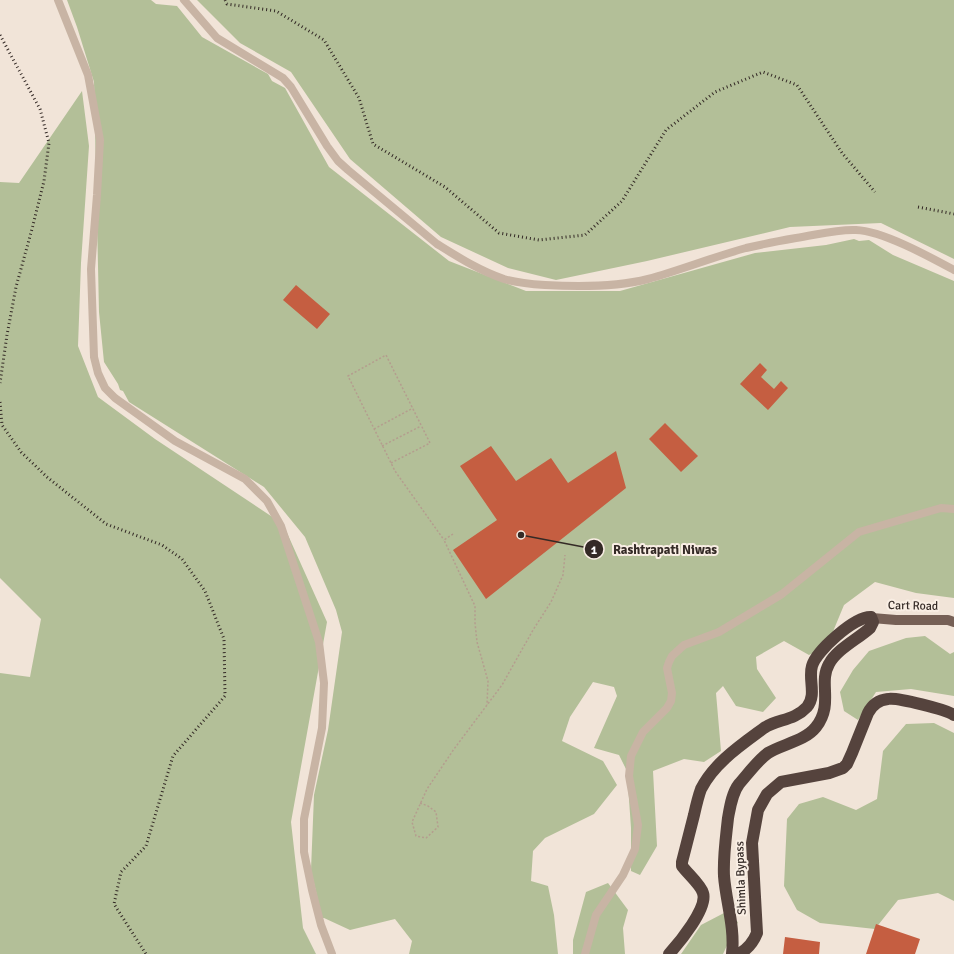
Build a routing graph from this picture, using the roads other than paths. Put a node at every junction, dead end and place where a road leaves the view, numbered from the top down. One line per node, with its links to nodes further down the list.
1 (58, 0): 8 (street)
2 (184, 0): 3 (street)
3 (954, 270)
4 (954, 509): 9 (street)
5 (872, 618): 6 (main road, Cart Road); 10 (highway); 11 (highway)
6 (954, 622)
7 (954, 715): 12 (highway, Shimla Bypass)
8 (332, 954)
9 (585, 954)
10 (669, 954)
11 (732, 954)
12 (739, 954)

